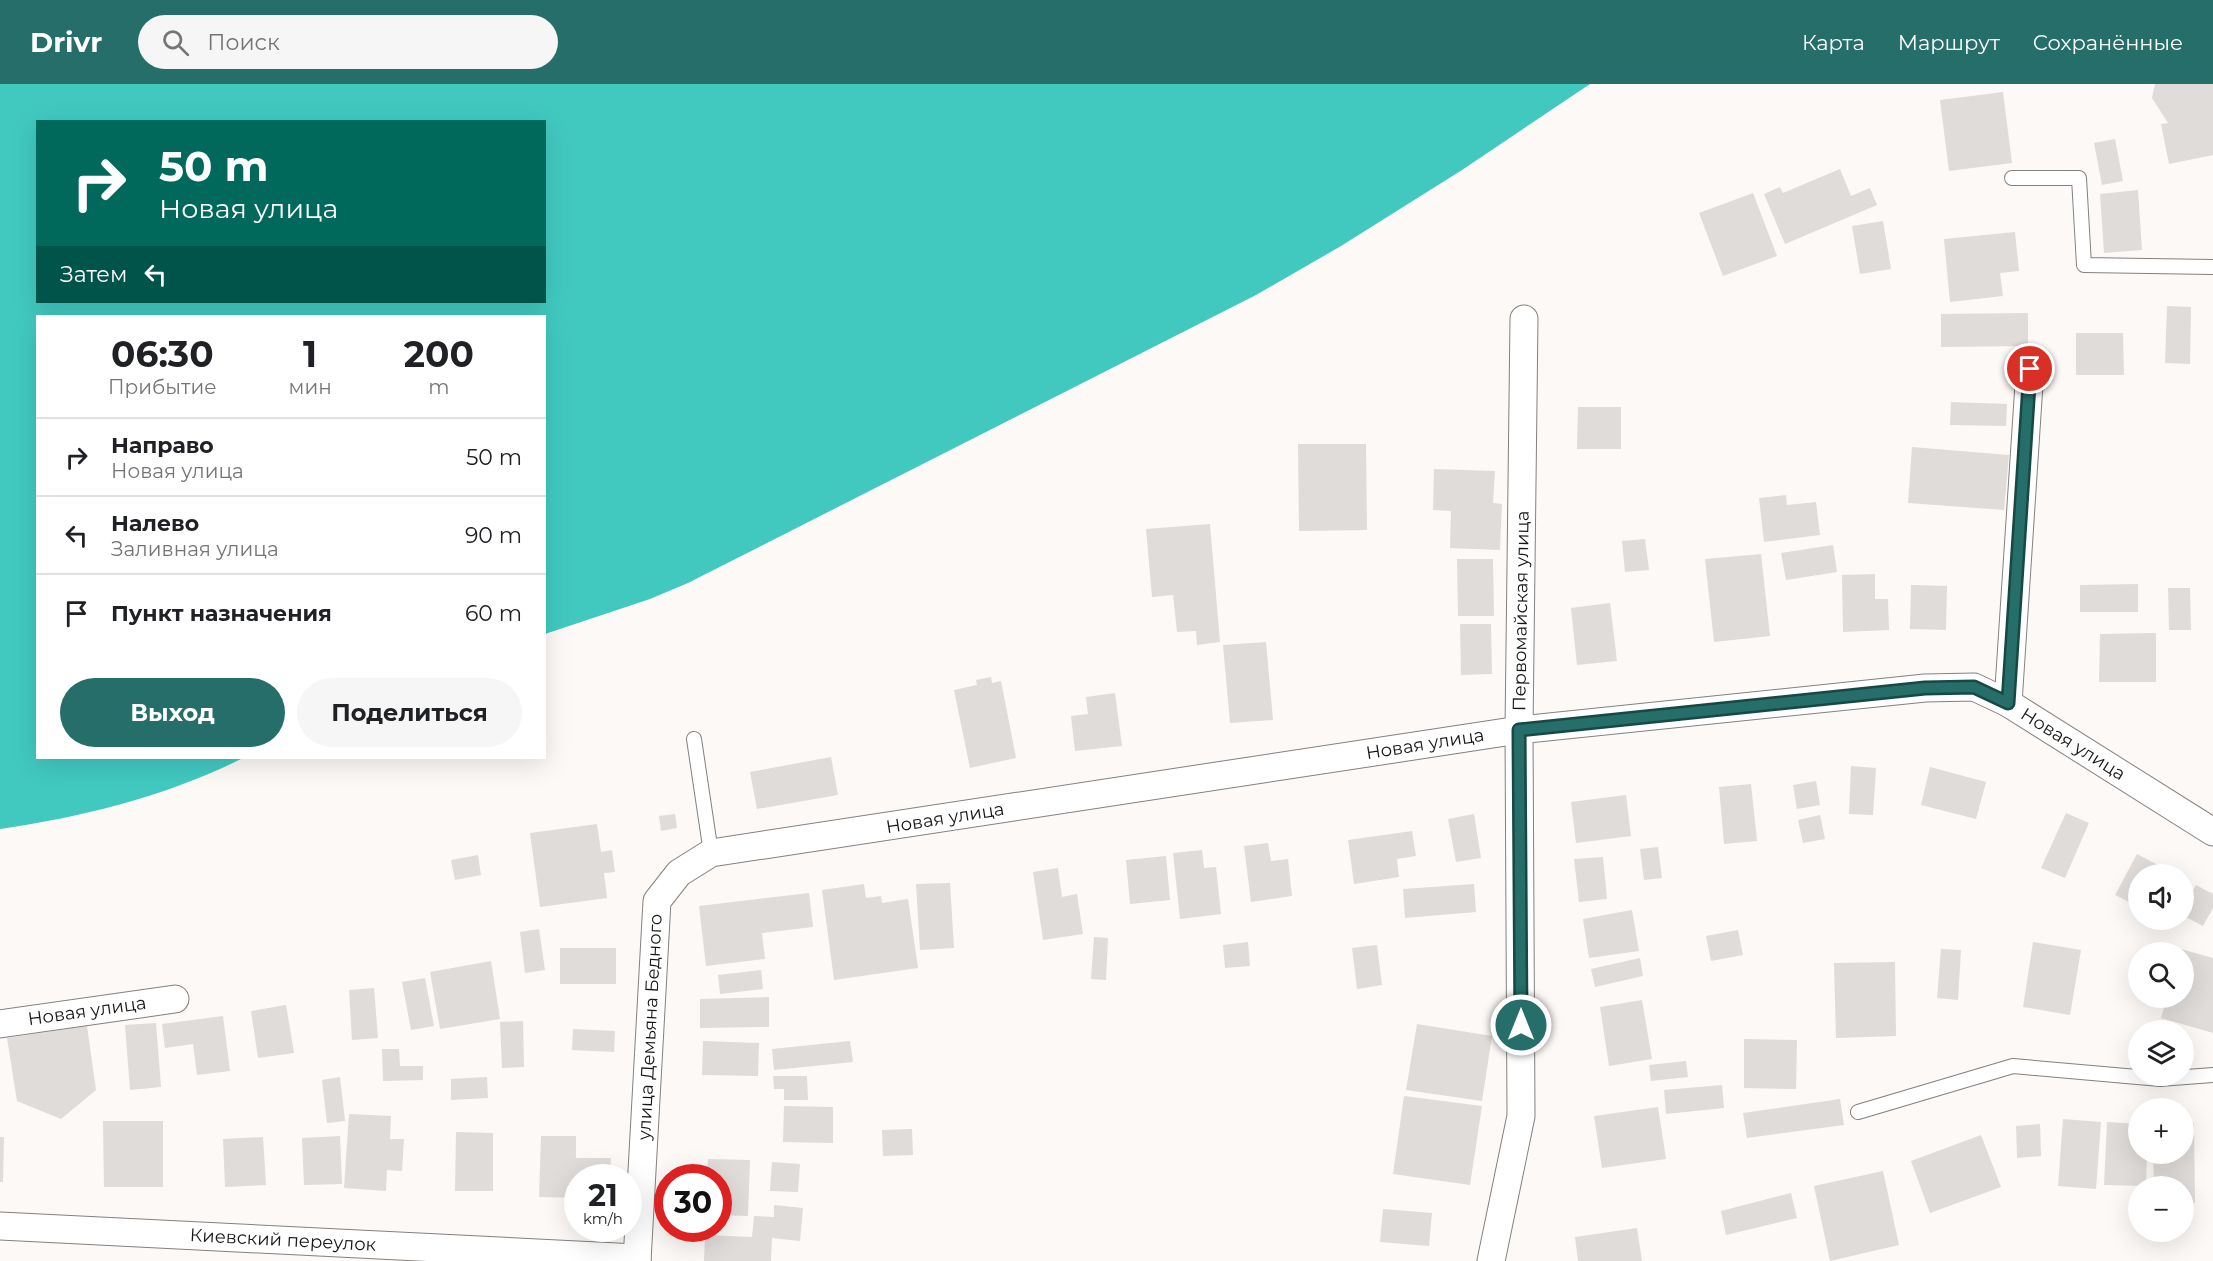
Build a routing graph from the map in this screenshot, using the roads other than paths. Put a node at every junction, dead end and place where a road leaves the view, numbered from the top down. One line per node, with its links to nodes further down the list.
1 (2012, 178): 2 (lane)
2 (2213, 267)
3 (1524, 319): 6 (street, Первомайская улица)
4 (2030, 369): 5 (street)
5 (2008, 703): 6 (street, Новая улица); 8 (street, Новая улица)
6 (1519, 730): 9 (street, Новая улица); 17 (street, Первомайская улица)
7 (694, 739): 9 (lane)
8 (2213, 832)
9 (711, 854): 10 (street, Новая улица)
10 (657, 901): 16 (street, улица Демьяна Бедного)
11 (175, 999): 12 (street, Новая улица)
12 (0, 1024)
13 (2213, 1075): 14 (lane)
14 (1858, 1112)
15 (0, 1226): 16 (street, Киевский переулок)
16 (637, 1259)
17 (1491, 1261)

